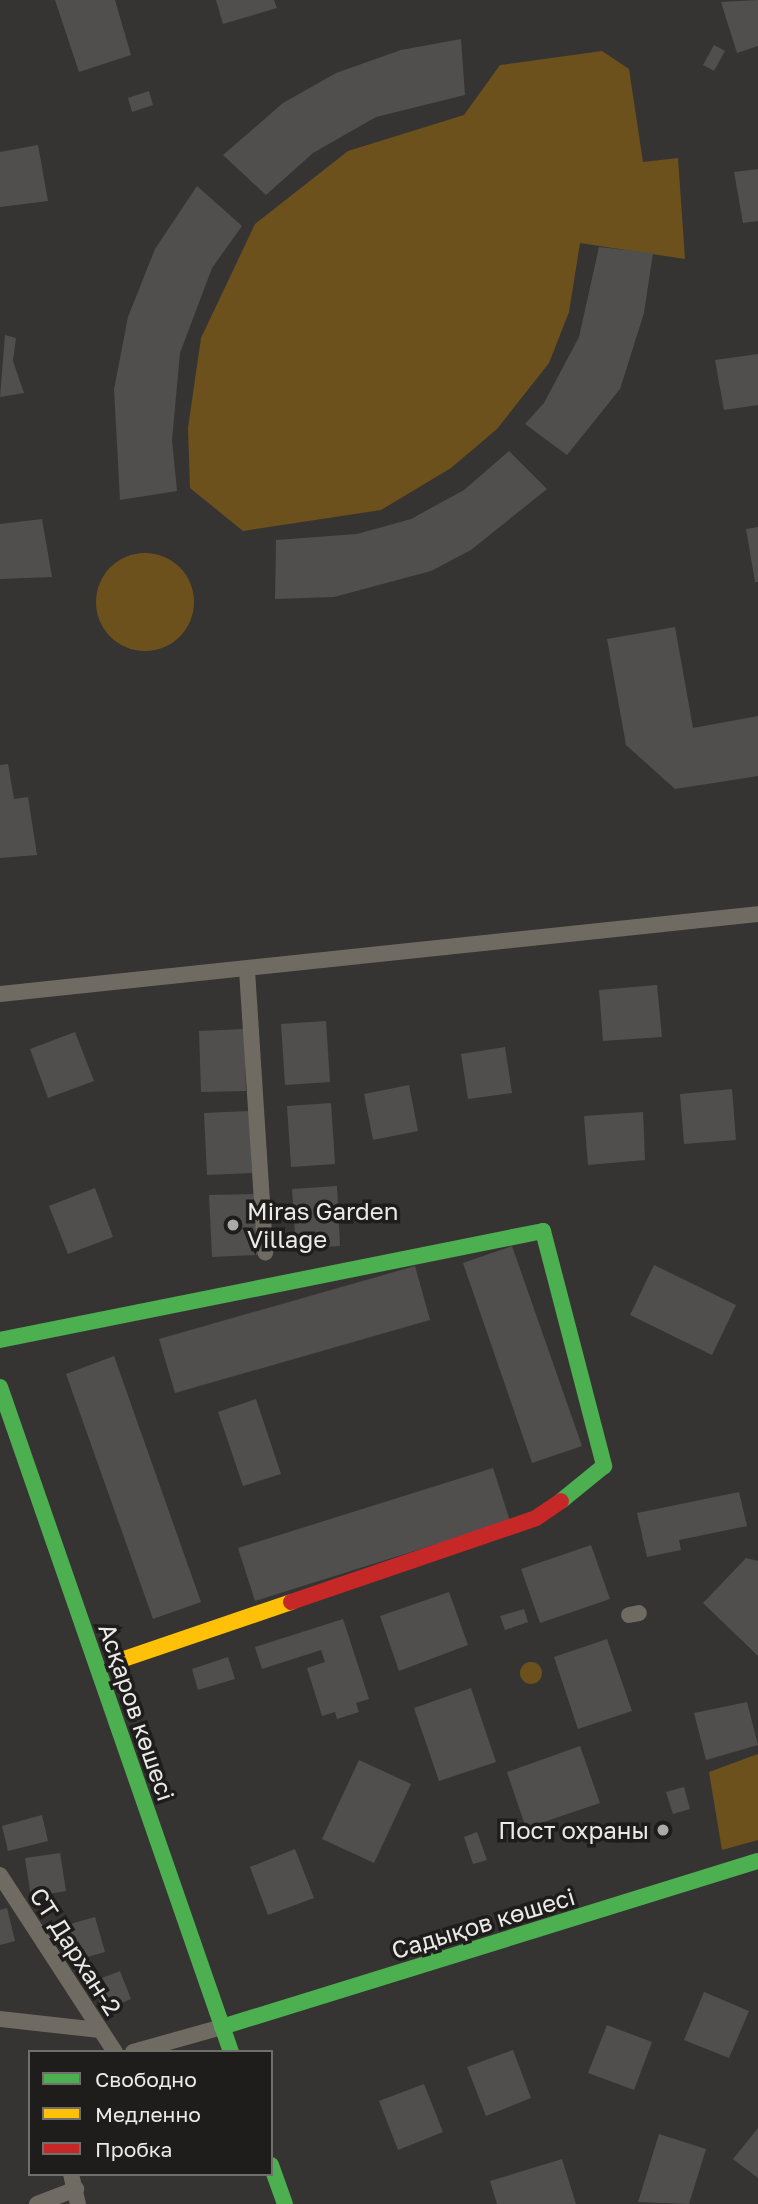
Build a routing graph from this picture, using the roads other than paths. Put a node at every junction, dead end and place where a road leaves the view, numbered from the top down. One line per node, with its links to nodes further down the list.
1 (758, 914): 2 (street)
2 (247, 970): 3 (street); 4 (street)
3 (0, 994)
4 (265, 1252)
5 (0, 1340): 7 (street)
6 (0, 1387): 11 (street, Асқаров көшесі)
7 (121, 1660)
8 (758, 1861): 11 (street, Садықов көшесі)
9 (0, 1875): 12 (street, СТ Дархан-2)
10 (0, 2020): 12 (street)
11 (222, 2027): 14 (street); 15 (street, Асқаров көшесі)
12 (100, 2030): 13 (street, СТ Дархан-2)
13 (114, 2050)
14 (140, 2050)
15 (230, 2050)
16 (273, 2171): 19 (street)
17 (75, 2189): 18 (street)
18 (37, 2204)
19 (285, 2204)

